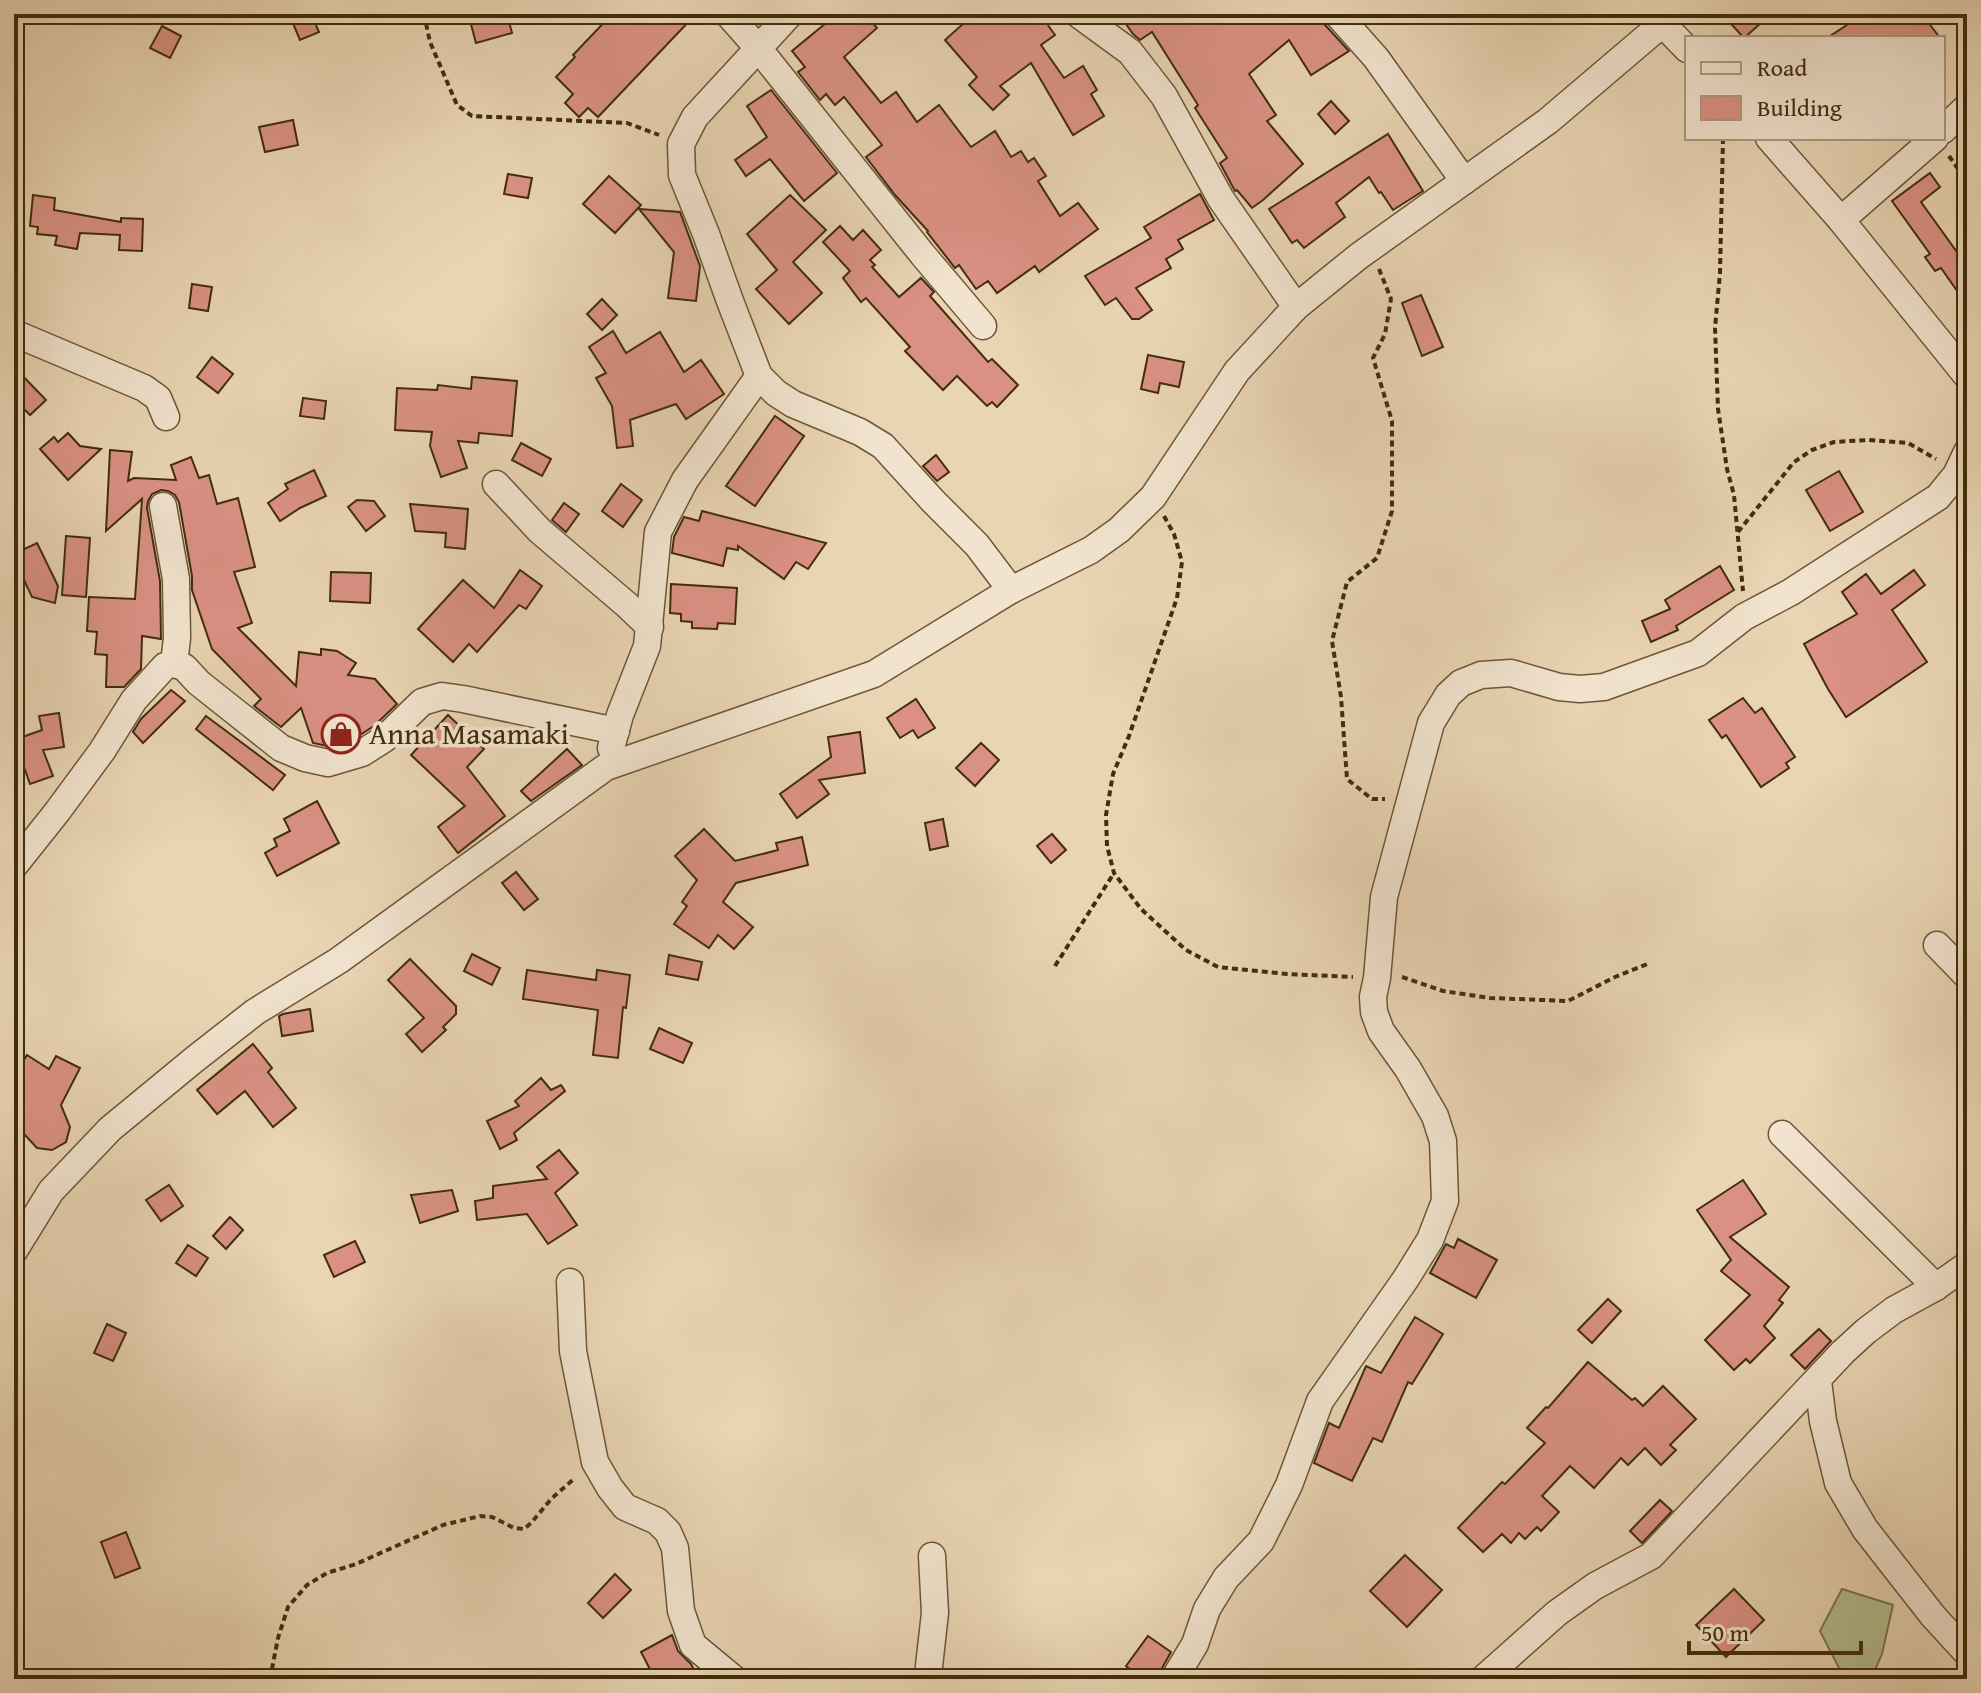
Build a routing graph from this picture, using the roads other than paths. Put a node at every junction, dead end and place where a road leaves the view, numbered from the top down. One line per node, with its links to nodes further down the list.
1 (728, 14): 7 (street)
2 (790, 14): 7 (street)
3 (1337, 14): 12 (street)
4 (1082, 15): 14 (street)
5 (1662, 17): 6 (street); 12 (street)
6 (1685, 46)
7 (758, 48): 15 (street); 17 (street)
8 (1967, 107): 9 (street)
9 (1945, 133)
10 (1771, 140): 13 (street)
11 (1939, 140): 13 (street)
12 (1464, 181): 14 (street)
13 (1841, 220): 18 (street)
14 (1296, 307): 23 (street)
15 (983, 326)
16 (14, 333): 19 (street)
17 (759, 376): 23 (street); 24 (street)
18 (1967, 376)
19 (166, 417)
20 (1961, 464): 41 (street)
21 (496, 484): 24 (street)
22 (163, 506): 25 (street)
23 (1011, 590): 27 (street)
24 (650, 627): 26 (street)
25 (174, 664): 26 (street); 28 (street)
26 (616, 731): 27 (street)
27 (606, 767): 32 (street)
28 (14, 866)
29 (1937, 945): 30 (street)
30 (1967, 976)
31 (1782, 1134): 35 (street)
32 (14, 1251)
33 (1967, 1265): 35 (street)
34 (570, 1282): 39 (street)
35 (1936, 1287): 36 (street)
36 (1818, 1381): 38 (street); 42 (street)
37 (932, 1556): 40 (street)
38 (1967, 1653)
39 (734, 1679)
40 (929, 1679)
41 (1174, 1679)
42 (1483, 1679)

